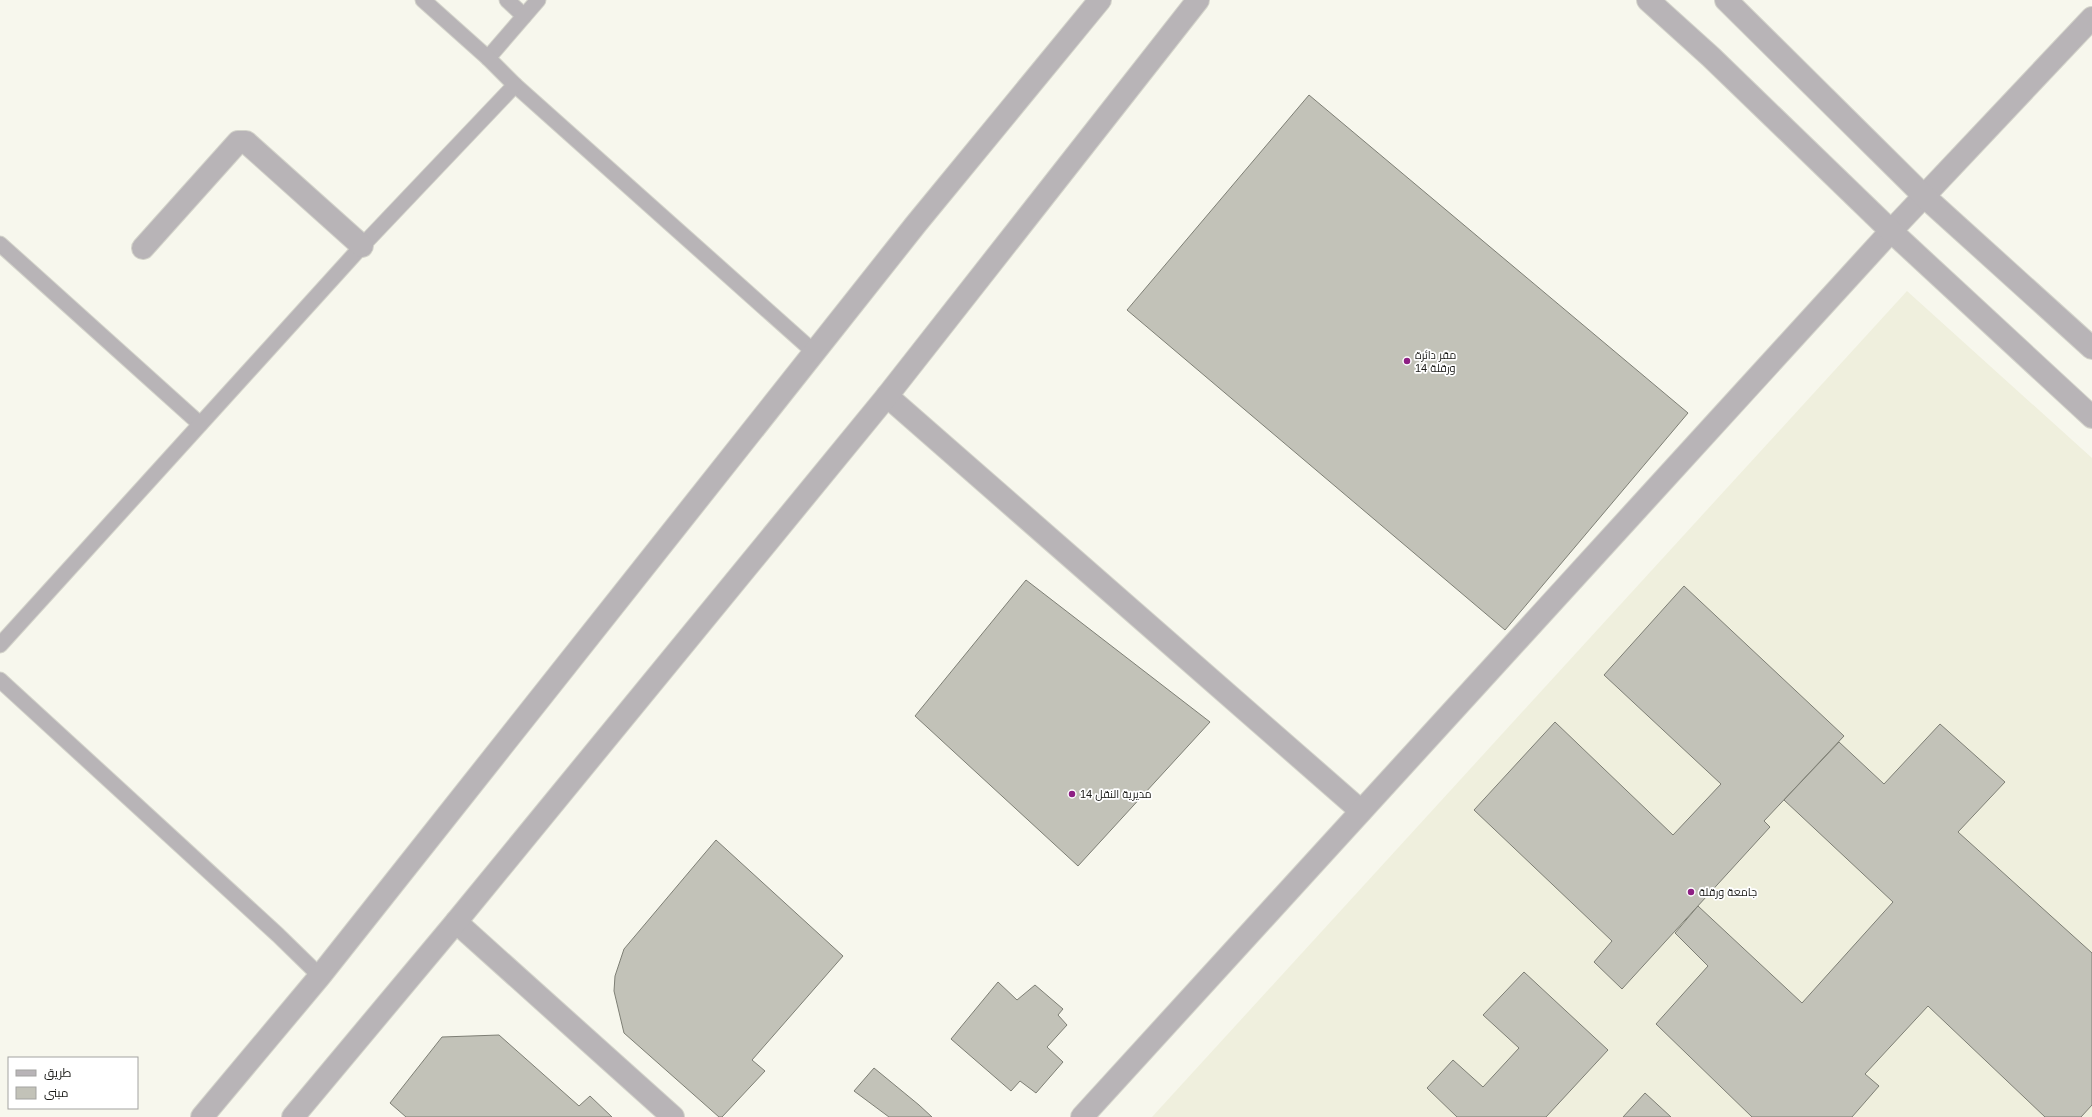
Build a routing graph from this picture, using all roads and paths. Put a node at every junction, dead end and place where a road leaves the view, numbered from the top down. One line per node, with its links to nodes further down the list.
1 (423, 0): 10 (lane)
2 (507, 0): 8 (lane)
3 (538, 0): 8 (lane)
4 (1100, 0): 18 (street)
5 (1198, 0): 19 (street)
6 (1648, 0): 13 (street)
7 (1726, 0): 12 (street)
8 (524, 16): 10 (lane)
9 (2092, 18): 12 (street)
10 (488, 58): 11 (lane)
11 (515, 85): 15 (lane); 18 (lane)
12 (1924, 196): 13 (street); 17 (street)
13 (1891, 231): 20 (street); 24 (street)
14 (0, 244): 21 (lane)
15 (362, 246): 16 (street); 21 (lane)
16 (143, 248)
17 (2092, 348)
18 (814, 352): 26 (street)
19 (887, 396): 24 (street); 25 (street)
20 (2092, 417)
21 (200, 424): 22 (lane)
22 (0, 645)
23 (0, 680): 26 (lane)
24 (1362, 811): 30 (street)
25 (456, 922): 28 (street); 29 (street)
26 (320, 976): 27 (street)
27 (202, 1117)
28 (293, 1117)
29 (673, 1117)
30 (1082, 1117)

